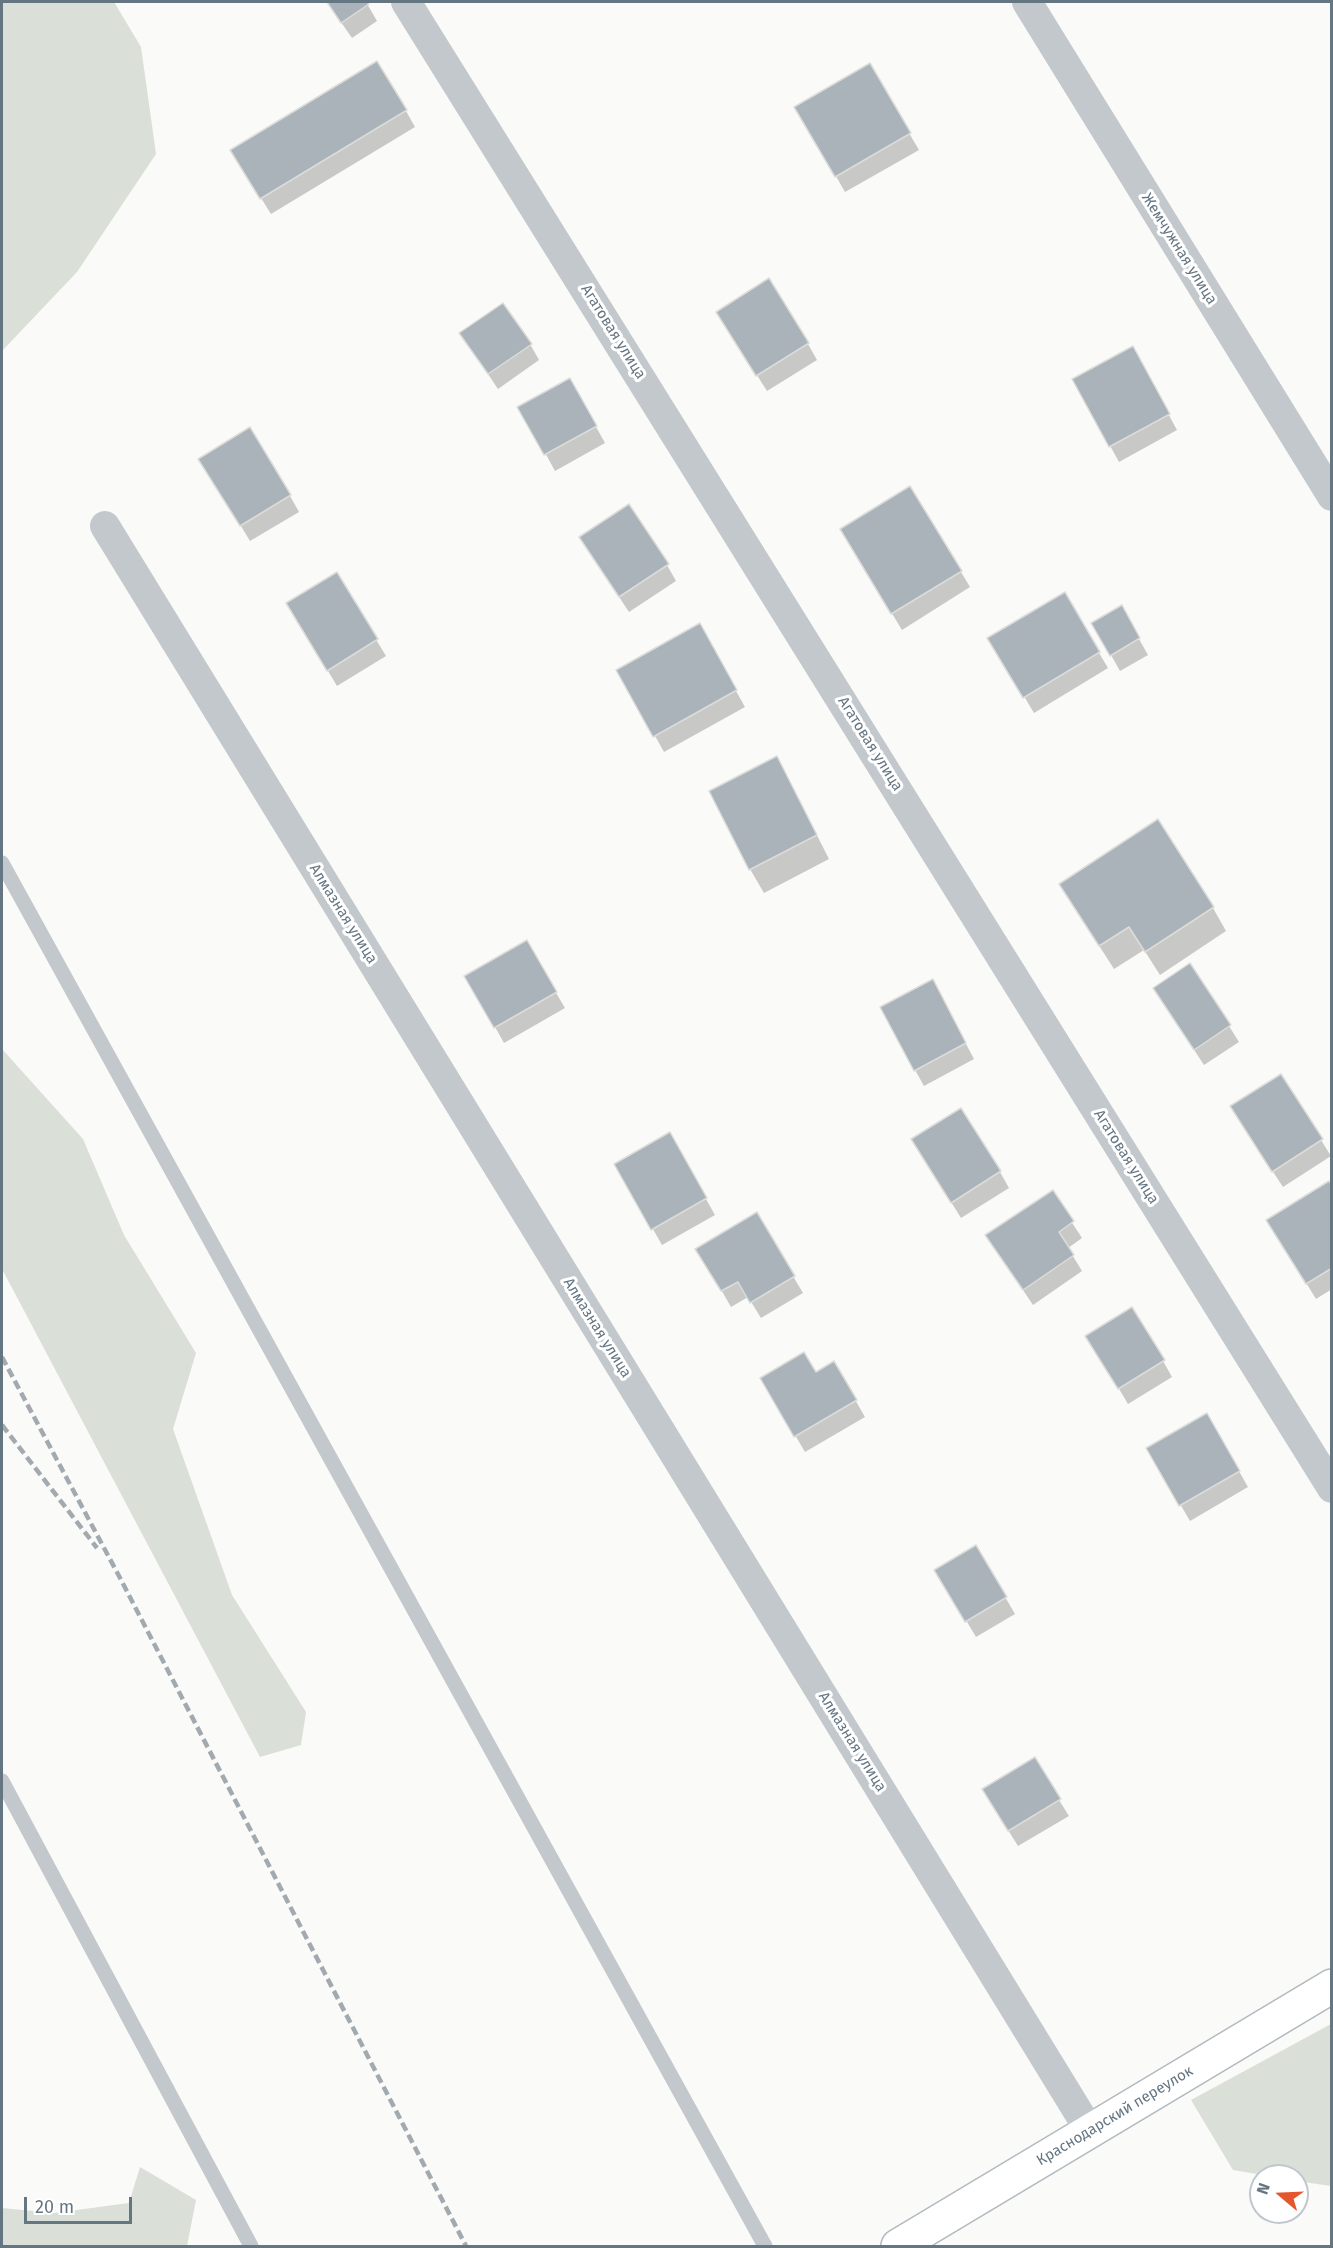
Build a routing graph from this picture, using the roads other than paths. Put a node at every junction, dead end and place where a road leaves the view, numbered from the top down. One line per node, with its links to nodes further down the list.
1 (406, 2): 6 (street, Агатовая улица)
2 (1027, 2): 3 (street, Жемчужная улица)
3 (1332, 496)
4 (105, 526): 9 (street, Алмазная улица)
5 (2, 863): 11 (lane)
6 (1332, 1488)
7 (2, 1781): 10 (lane)
8 (1332, 1986): 9 (street, Краснодарский переулок)
9 (1090, 2131): 12 (street, Краснодарский переулок)
10 (251, 2247)
11 (765, 2247)
12 (898, 2247)

